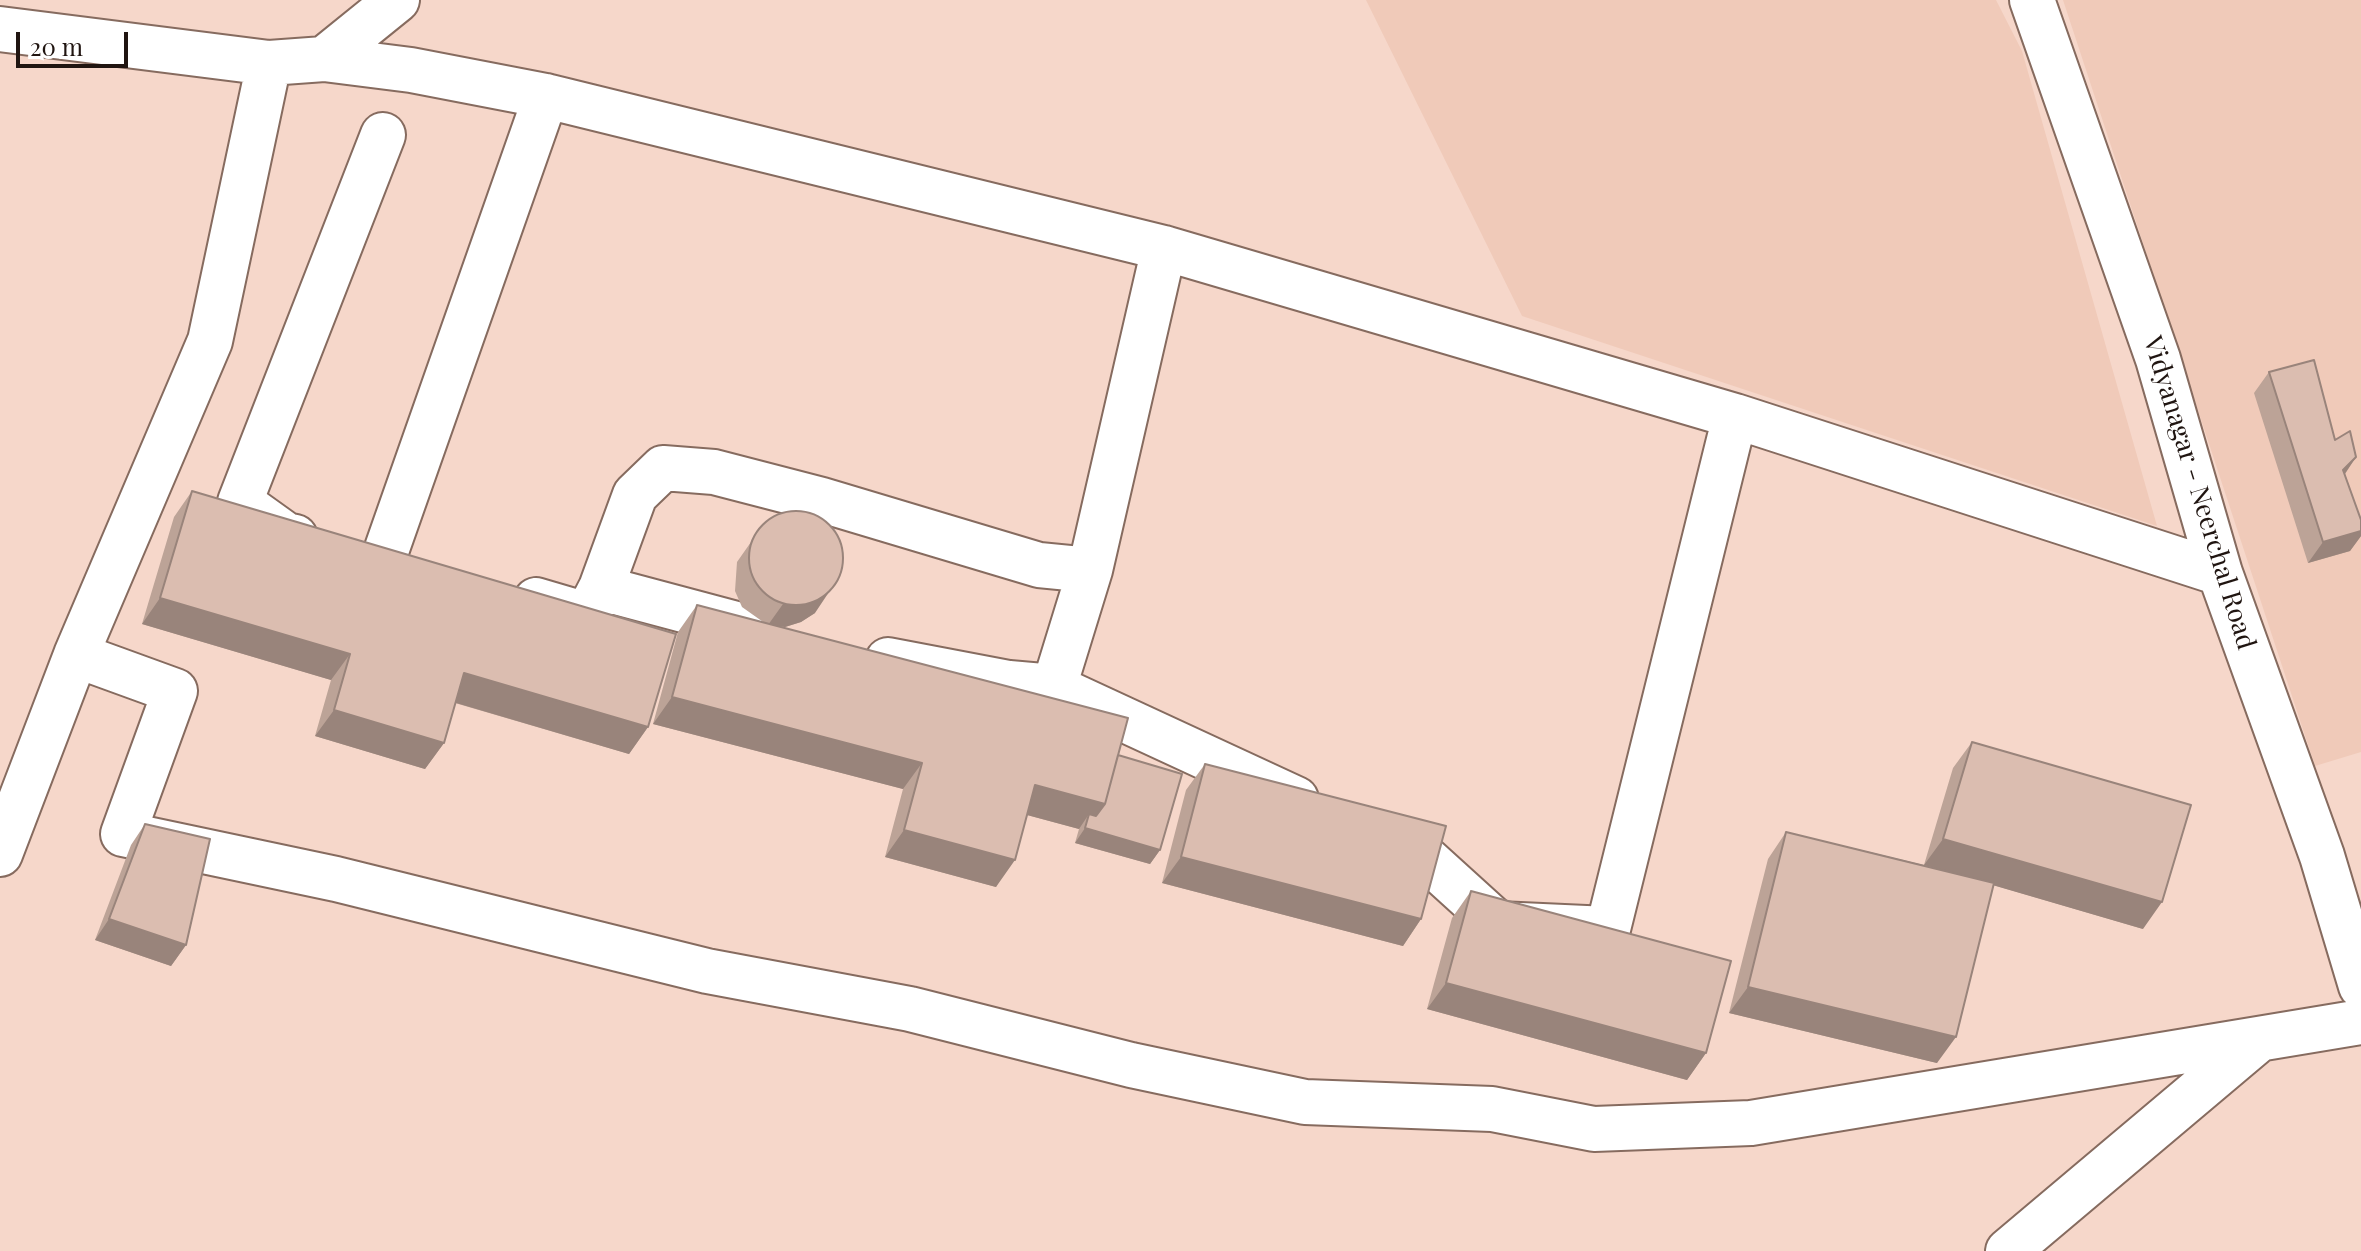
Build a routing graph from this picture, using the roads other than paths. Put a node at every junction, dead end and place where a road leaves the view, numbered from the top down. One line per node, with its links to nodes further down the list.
1 (397, 0): 4 (street)
2 (2032, 0): 11 (street, Vidyanagar - Neerchal Road)
3 (0, 29): 5 (street)
4 (324, 59): 5 (street); 6 (street)
5 (269, 63): 16 (street)
6 (546, 96): 7 (street); 8 (street)
7 (383, 135)
8 (1164, 248): 9 (street); 10 (street)
9 (1735, 416): 11 (street); 17 (street)
10 (1090, 570): 12 (street); 17 (street)
11 (2220, 573): 19 (street, Vidyanagar - Neerchal Road)
12 (601, 588): 13 (street); 14 (street)
13 (501, 590)
14 (783, 635)
15 (844, 650): 17 (street)
16 (76, 655): 18 (street); 21 (street)
17 (1054, 687)
18 (0, 854)
19 (2361, 986)
20 (2361, 1022): 21 (street)
21 (2258, 1041): 22 (street)
22 (2008, 1251)

